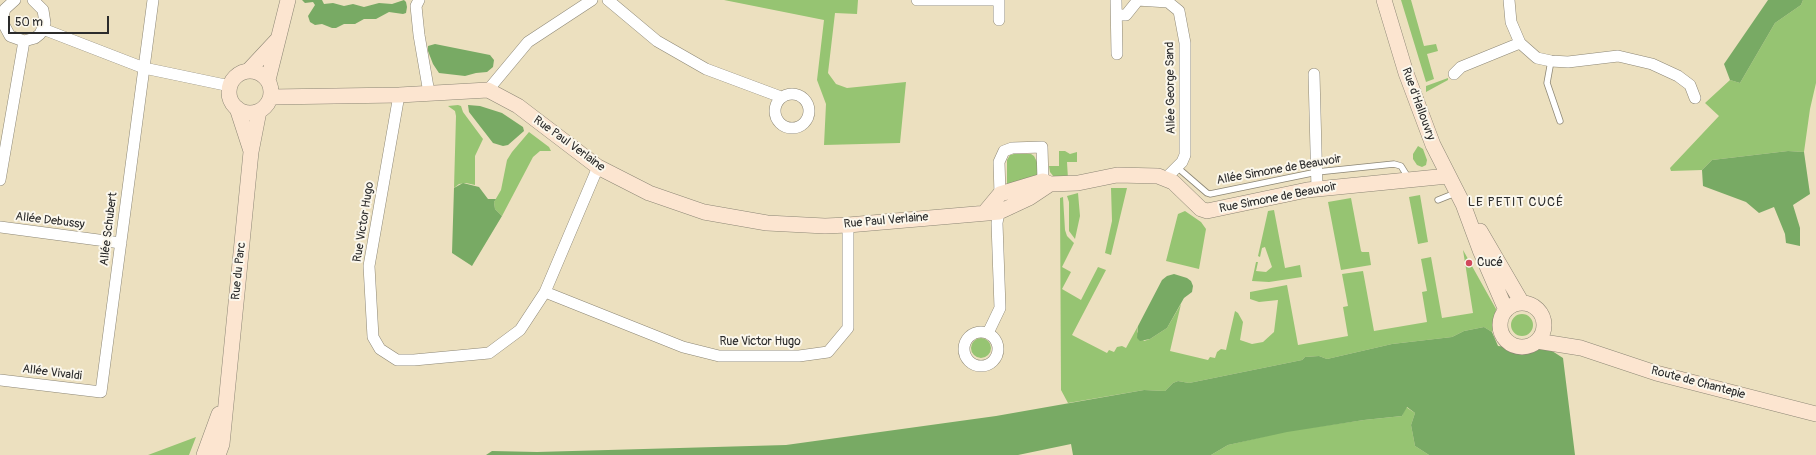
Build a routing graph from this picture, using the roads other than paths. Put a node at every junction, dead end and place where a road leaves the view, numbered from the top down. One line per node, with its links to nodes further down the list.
1 (15, 0): 14 (street)
2 (33, 0): 17 (street)
3 (153, 0): 23 (street, Allée Schubert)
4 (288, 0): 18 (street)
5 (419, 0): 30 (street)
6 (592, 0): 29 (street)
7 (608, 0): 33 (street)
8 (917, 0): 9 (street)
9 (999, 0): 16 (street)
10 (1116, 0): 15 (street)
11 (1137, 0): 15 (street, Allée George Sand); 40 (street, Allée George Sand)
12 (1384, 0): 46 (street, Rue d'Hallouvry)
13 (1508, 0): 20 (street)
14 (3, 8): 19 (street)
15 (1117, 15): 21 (street)
16 (999, 20)
17 (43, 29): 19 (street); 23 (street)
18 (277, 40): 24 (street); 27 (street)
19 (24, 41): 43 (street)
20 (1520, 42): 22 (street); 26 (street)
21 (1117, 54)
22 (1551, 61): 34 (street); 37 (lane)
23 (144, 68): 28 (street); 54 (street, Allée Schubert)
24 (249, 70): 27 (street); 28 (street)
25 (1314, 74): 41 (street)
26 (1454, 74)
27 (268, 80): 32 (street)
28 (230, 86): 35 (street)
29 (488, 90): 30 (street); 39 (street, Rue Paul Verlaine)
30 (429, 93): 31 (street)
31 (399, 94): 32 (street); 55 (street, Rue Victor Hugo)
32 (271, 97): 36 (street)
33 (781, 97)
34 (1696, 98)
35 (237, 108): 36 (street); 38 (street, Rue du Parc)
36 (259, 111): 38 (street, Rue du Parc)
37 (1560, 121)
38 (251, 152): 63 (street, Rue du Parc)
39 (598, 166): 52 (street, Rue Paul Verlaine); 55 (street, Rue Victor Hugo)
40 (1178, 168): 41 (lane, Allée Simone de Beauvoir); 42 (street, Allée George Sand)
41 (1317, 172): 44 (lane, Allée Simone de Beauvoir); 47 (street)
42 (1166, 178): 45 (street, Rue Simone de Beauvoir); 47 (street, Rue Simone de Beauvoir)
43 (0, 180)
44 (1407, 180): 46 (street, Rue Simone de Beauvoir); 47 (street, Rue Simone de Beauvoir)
45 (1046, 182): 48 (street); 48 (street); 51 (street, Rue Paul Verlaine)
46 (1451, 182): 49 (lane); 50 (street, Rue d'Hallouvry)
47 (1317, 189)
48 (1000, 194): 51 (street)
49 (1438, 200)
50 (1463, 204): 56 (street, Rue d'Hallouvry); 57 (street, Rue d'Hallouvry)
51 (992, 212): 52 (street, Rue Paul Verlaine); 59 (street)
52 (848, 225): 55 (street, Rue Victor Hugo)
53 (0, 228): 54 (street, Allée Debussy)
54 (121, 243): 64 (street, Allée Schubert)
55 (545, 292)
56 (1522, 303): 57 (street); 58 (street)
57 (1506, 310): 60 (street)
58 (1544, 326): 60 (street); 61 (street, Route de Chantepie)
59 (988, 334)
60 (1537, 341): 61 (street, Route de Chantepie)
61 (1581, 348): 65 (street, Route de Chantepie)
62 (0, 380): 64 (street, Allée Vivaldi)
63 (227, 390): 66 (street, Rue du Parc); 67 (street, Rue du Parc)
64 (101, 392)
65 (1816, 414)
66 (204, 455)
67 (218, 455)

